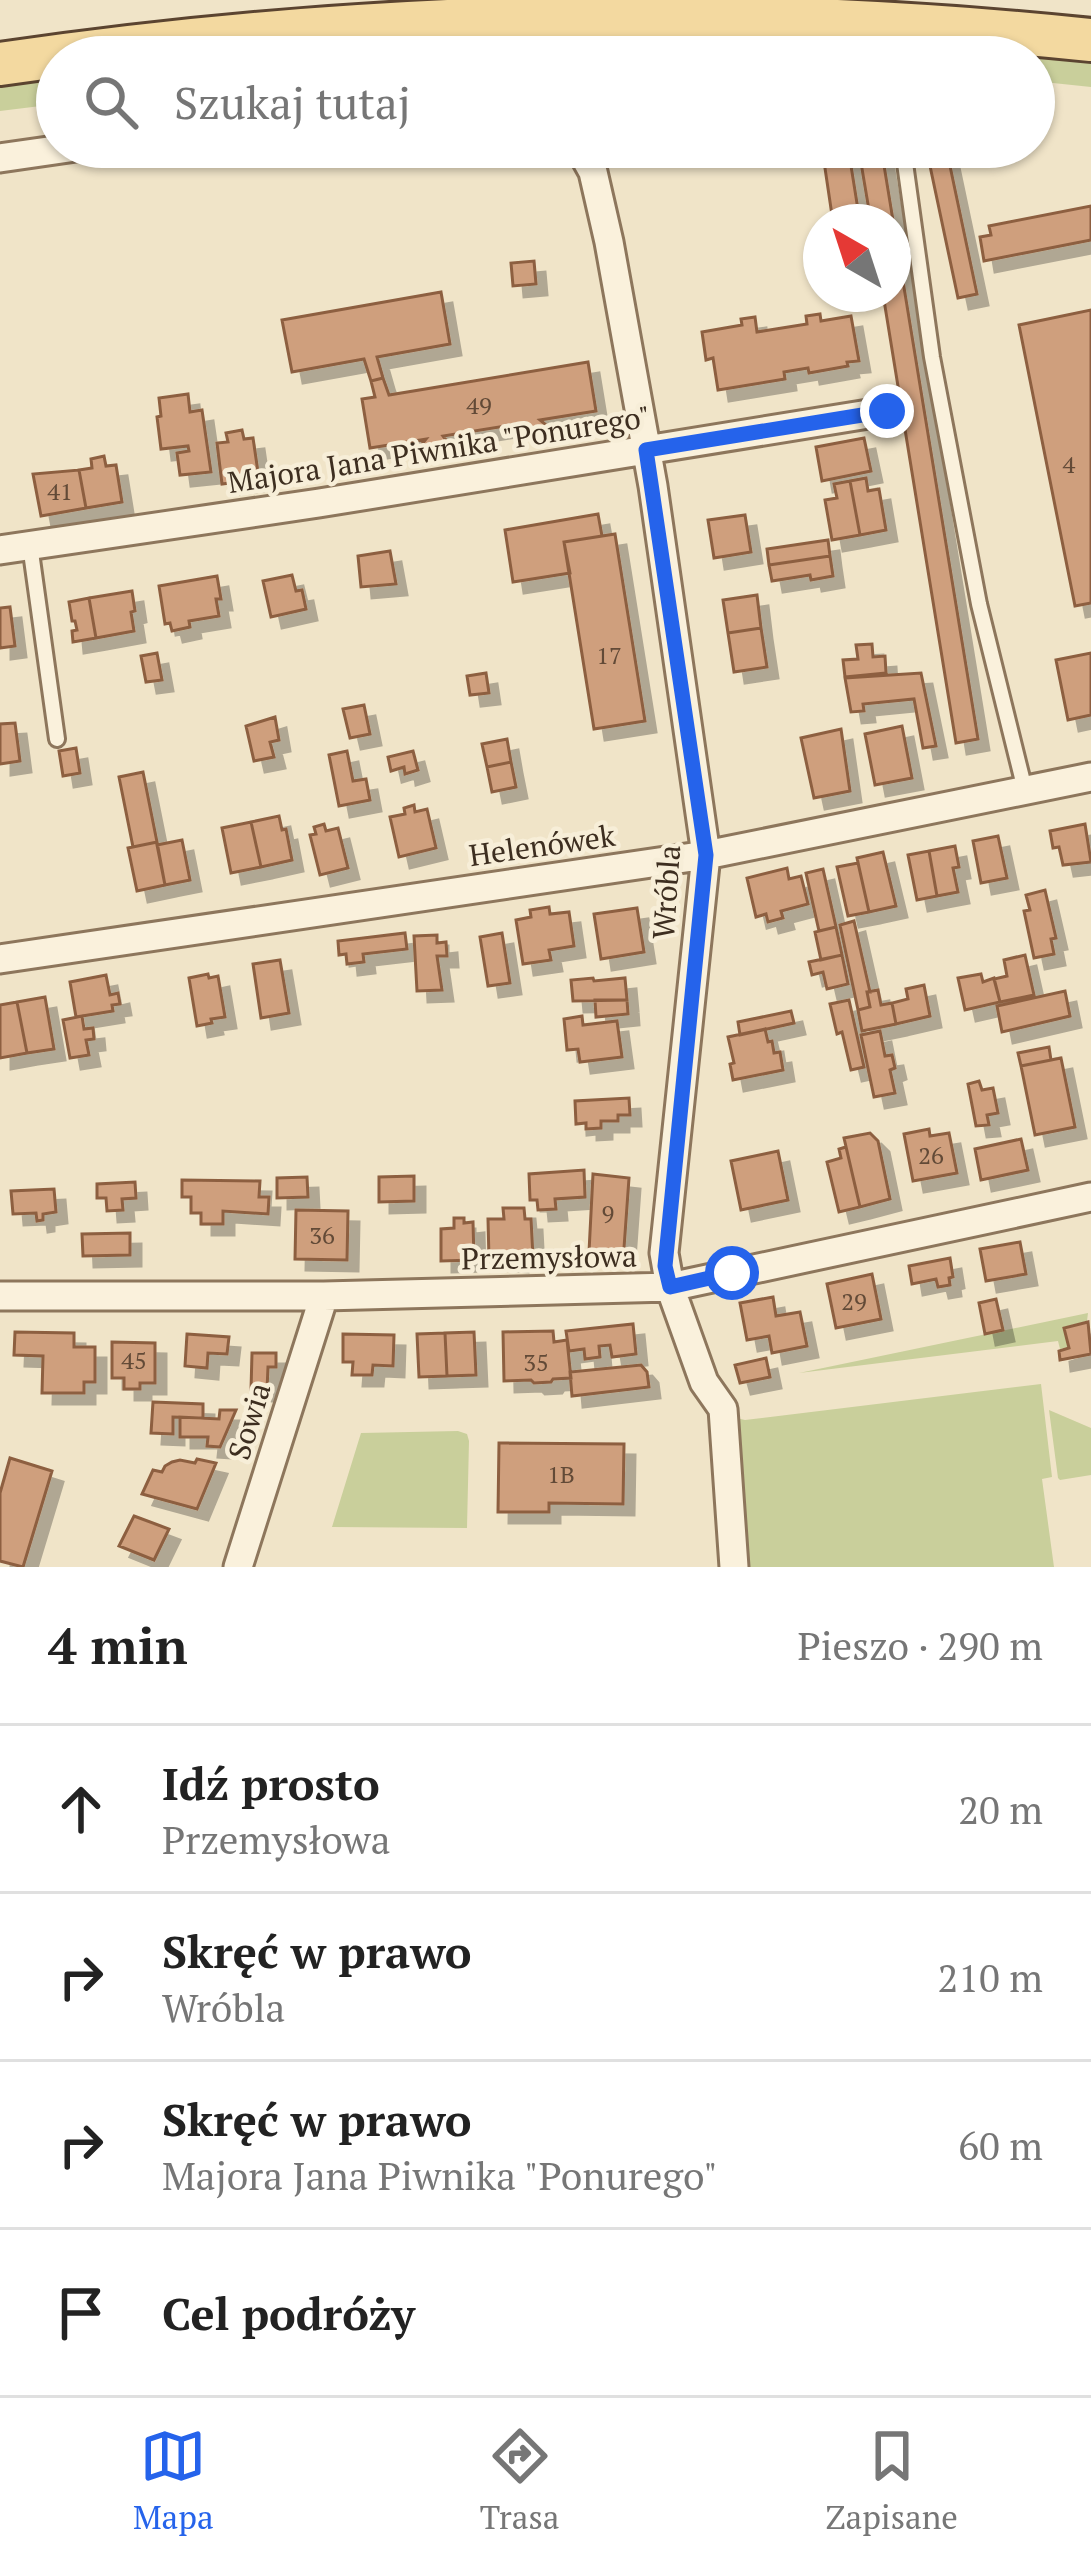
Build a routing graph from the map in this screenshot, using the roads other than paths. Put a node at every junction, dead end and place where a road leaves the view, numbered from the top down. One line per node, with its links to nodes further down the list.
1 (586, 9): 2 (main road); 3 (main road)
2 (233, 36)
3 (1034, 36)
4 (1055, 37): 5 (main road)
5 (1091, 40)
6 (36, 60): 7 (main road)
7 (0, 64)
8 (36, 153): 9 (street)
9 (0, 158)
10 (591, 168): 13 (street, Wróbla)
11 (906, 168): 18 (lane)
12 (887, 411): 13 (street, Majora Jana Piwnika "Ponurego")
13 (646, 450): 14 (street, Majora Jana Piwnika "Ponurego"); 19 (street, Wróbla)
14 (30, 545): 15 (street, Majora Jana Piwnika "Ponurego"); 16 (lane)
15 (0, 550)
16 (57, 739)
17 (1091, 777): 18 (street, Helenówek)
18 (1024, 790): 19 (street, Helenówek)
19 (706, 855): 20 (street, Helenówek); 22 (street, Wróbla)
20 (0, 959)
21 (1091, 1197): 22 (street, Przemysłowa)
22 (670, 1287): 24 (street, Przemysłowa); 26 (street, Wróbla)
23 (0, 1296): 24 (street, Przemysłowa)
24 (323, 1296): 25 (street, Sowia)
25 (238, 1567)
26 (734, 1567)

